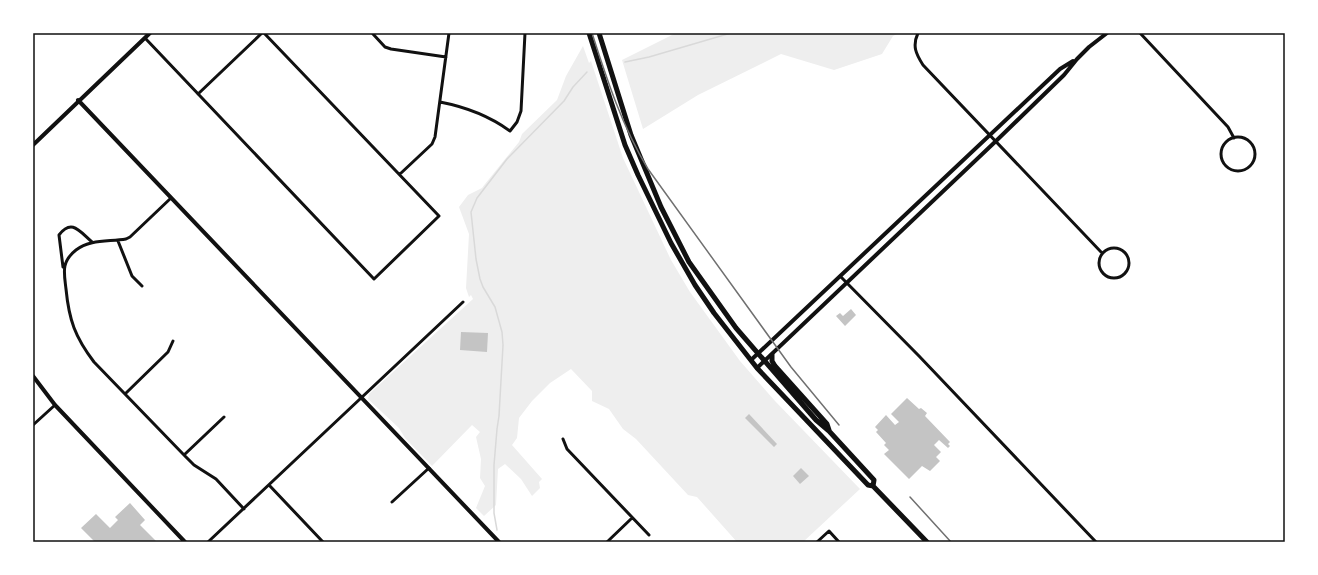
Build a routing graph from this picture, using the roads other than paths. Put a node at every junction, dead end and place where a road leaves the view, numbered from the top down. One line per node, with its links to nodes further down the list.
1 (150, 33): 11 (street)
2 (263, 33): 14 (street); 21 (street)
3 (449, 33): 12 (street)
4 (525, 33): 16 (street)
5 (589, 33): 34 (main road)
6 (599, 33): 32 (main road)
7 (918, 33): 17 (street)
8 (1107, 33): 13 (street)
9 (1140, 33): 18 (street)
10 (373, 34): 12 (street)
11 (144, 38): 14 (street); 15 (street)
12 (446, 57): 16 (street)
13 (1077, 59): 17 (street); 19 (street)
14 (198, 94): 21 (street)
15 (78, 100): 20 (street); 22 (street)
16 (440, 102): 21 (street)
17 (990, 135): 19 (street); 27 (street)
18 (1234, 138): 18 (street)
19 (996, 141): 25 (street); 28 (street)
20 (33, 145)
21 (400, 174)
22 (171, 198): 23 (street); 39 (street)
23 (118, 241): 24 (street); 29 (street)
24 (92, 242): 26 (street); 26 (street)
25 (1102, 253): 25 (street)
26 (63, 268): 38 (street)
27 (840, 276): 28 (street); 32 (street)
28 (848, 283): 33 (street); 61 (street)
29 (142, 286)
30 (463, 302): 39 (street)
31 (173, 341): 38 (street)
32 (757, 354): 34 (street); 35 (main road)
33 (772, 355): 35 (street); 43 (main road)
34 (751, 360): 36 (main road)
35 (764, 361): 36 (street); 43 (main road)
36 (757, 368): 48 (main road)
37 (33, 376): 40 (street)
38 (125, 394): 45 (street)
39 (361, 397): 46 (street); 47 (street)
40 (54, 405): 42 (street); 54 (street)
41 (224, 417): 45 (street)
42 (33, 425)
43 (829, 431): 48 (main road)
44 (563, 439): 51 (street)
45 (184, 455): 50 (street)
46 (429, 468): 49 (street); 56 (street)
47 (269, 485): 50 (street); 53 (street)
48 (873, 486): 60 (main road)
49 (392, 502)
50 (244, 509): 55 (street)
51 (632, 518): 52 (street); 57 (street)
52 (649, 535)
53 (322, 541)
54 (185, 542)
55 (208, 542)
56 (499, 542)
57 (607, 542)
58 (817, 542): 59 (street)
59 (838, 542)
60 (927, 542)
61 (1096, 542)

